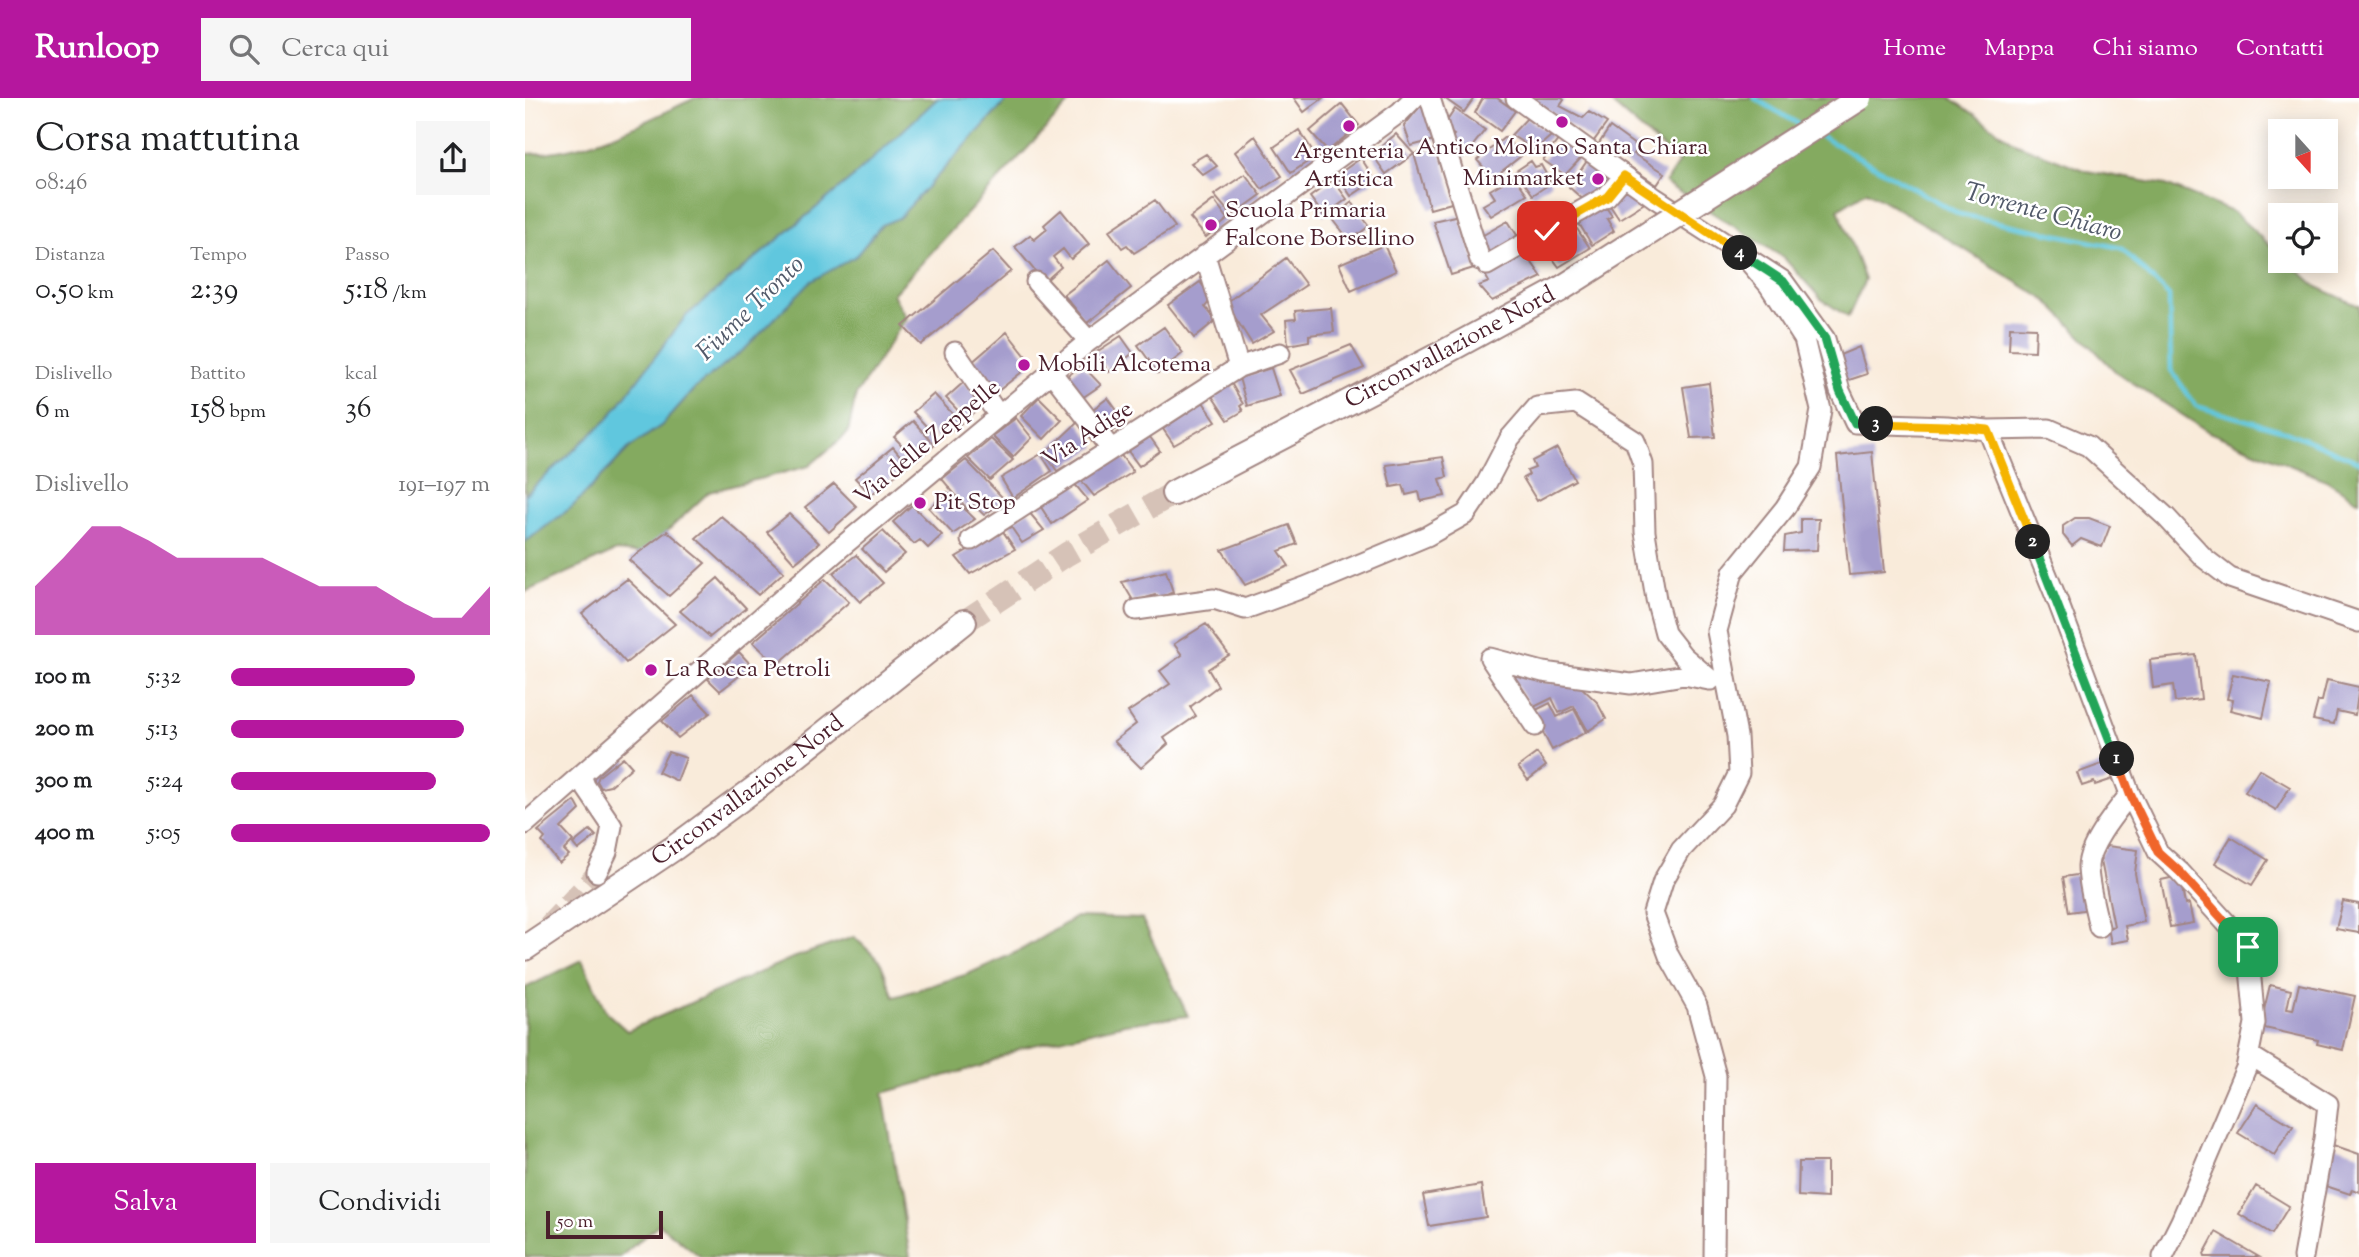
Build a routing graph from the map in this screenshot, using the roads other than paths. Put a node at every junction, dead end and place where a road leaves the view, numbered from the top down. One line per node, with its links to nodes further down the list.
1 (1414, 98): 6 (street, Via delle Zeppelle)
2 (1430, 98): 5 (street)
3 (1517, 98): 5 (street)
4 (1860, 98): 17 (main road, Circonvallazione Nord, bridge)
5 (1624, 176): 7 (street)
6 (1205, 255): 9 (street, Via delle Zeppelle); 12 (street)
7 (1745, 257): 15 (street); 23 (street)
8 (1037, 282): 9 (street)
9 (1089, 341): 13 (street, Via delle Zeppelle)
10 (955, 352): 14 (street)
11 (1280, 353): 12 (street, Via Adige)
12 (1239, 367): 16 (street, Via Adige)
13 (1052, 373): 14 (street, Via delle Zeppelle); 16 (street)
14 (999, 416): 25 (street, Via delle Zeppelle)
15 (1988, 430): 21 (street); 26 (street)
16 (1111, 449): 18 (street, Via Adige)
17 (1174, 493)
18 (971, 540)
19 (1136, 610): 22 (street)
20 (964, 622): 30 (main road, Circonvallazione Nord)
21 (2359, 622)
22 (1711, 680): 23 (street); 24 (street)
23 (1730, 702): 32 (street)
24 (1535, 726)
25 (581, 775): 27 (street, Via delle Zeppelle); 28 (street)
26 (2130, 794): 29 (street); 31 (street)
27 (525, 824)
28 (597, 873)
29 (2099, 927)
30 (525, 948)
31 (2249, 1055): 33 (street); 34 (street)
32 (1714, 1257)
33 (2163, 1257)
34 (2303, 1257)

